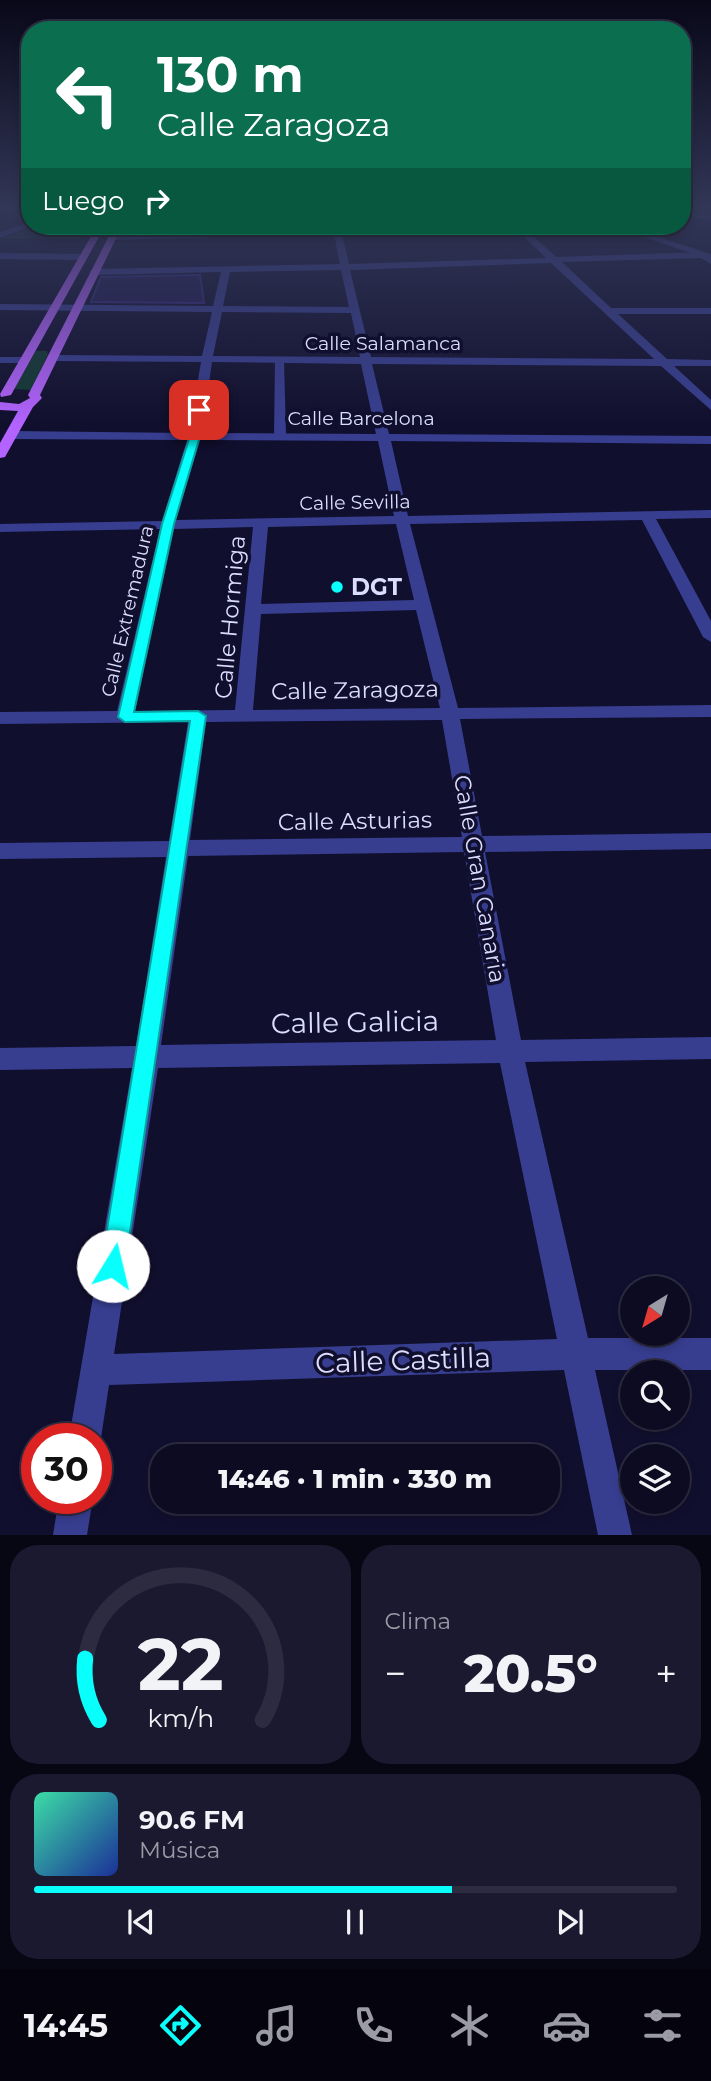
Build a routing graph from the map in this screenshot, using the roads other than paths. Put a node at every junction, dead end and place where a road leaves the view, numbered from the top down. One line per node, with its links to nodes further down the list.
1 (69, 282): 8 (main road)
2 (89, 282): 6 (main road)
3 (224, 282): 9 (street, Calle Extremadura)
4 (349, 282): 10 (street, Calle Gran Canaria)
5 (577, 282): 11 (street)
6 (78, 306): 8 (street); 9 (street); 13 (main road)
7 (0, 307): 8 (street)
8 (54, 307): 17 (main road)
9 (218, 309): 10 (street); 14 (street, Calle Extremadura)
10 (355, 310): 18 (street, Calle Gran Canaria)
11 (607, 310): 12 (street); 19 (street)
12 (711, 311)
13 (54, 358): 14 (street, Calle Salamanca); 22 (main road)
14 (207, 359): 15 (street, Calle Salamanca); 25 (street, Calle Extremadura)
15 (279, 359): 18 (street, Calle Salamanca); 26 (street)
16 (0, 360): 17 (street)
17 (25, 360): 21 (main road)
18 (366, 360): 19 (street, Calle Salamanca); 27 (street, Calle Gran Canaria)
19 (662, 363): 20 (street, Calle Salamanca); 23 (street)
20 (711, 363)
21 (2, 399): 22 (main road)
22 (31, 400): 24 (main road)
23 (711, 406)
24 (10, 435): 25 (street, Calle Barcelona); 29 (main road)
25 (195, 436): 26 (street, Calle Barcelona); 34 (street, Calle Extremadura)
26 (280, 436): 27 (street, Calle Barcelona)
27 (384, 437): 28 (street, Calle Barcelona); 32 (street, Calle Gran Canaria)
28 (711, 440)
29 (0, 454)
30 (711, 514): 31 (street, Calle Sevilla)
31 (647, 515): 32 (street, Calle Sevilla); 36 (street)
32 (402, 520): 33 (street, Calle Sevilla); 38 (street, Calle Gran Canaria)
33 (261, 523): 34 (street, Calle Sevilla); 39 (street, Calle Hormiga)
34 (168, 524): 35 (street, Calle Sevilla); 45 (street, Calle Extremadura)
35 (0, 528)
36 (692, 601): 37 (street); 40 (street)
37 (711, 601)
38 (424, 606): 39 (street); 42 (street, Calle Gran Canaria)
39 (253, 609): 44 (street, Calle Hormiga)
40 (711, 637)
41 (711, 711): 42 (street, Calle Zaragoza)
42 (450, 713): 44 (street, Calle Zaragoza); 48 (street, Calle Gran Canaria)
43 (198, 716): 44 (street, Calle Zaragoza); 45 (street, Calle Zaragoza); 49 (street)
44 (243, 716)
45 (125, 717): 46 (street, Calle Zaragoza)
46 (0, 718)
47 (711, 841): 48 (street, Calle Asturias)
48 (474, 843): 49 (street, Calle Asturias); 52 (street, Calle Gran Canaria)
49 (178, 848): 50 (street, Calle Asturias); 53 (street)
50 (0, 851)
51 (711, 1048): 52 (street, Calle Galicia)
52 (510, 1050): 53 (street, Calle Galicia); 55 (street, Calle Gran Canaria)
53 (147, 1057): 54 (street, Calle Galicia); 57 (street)
54 (0, 1059)
55 (576, 1354): 56 (street, Calle Castilla); 57 (street, Calle Castilla); 61 (street, Calle Gran Canaria)
56 (711, 1354)
57 (96, 1370): 58 (street)
58 (87, 1423)
59 (73, 1514): 60 (street)
60 (70, 1535)
61 (615, 1535)

